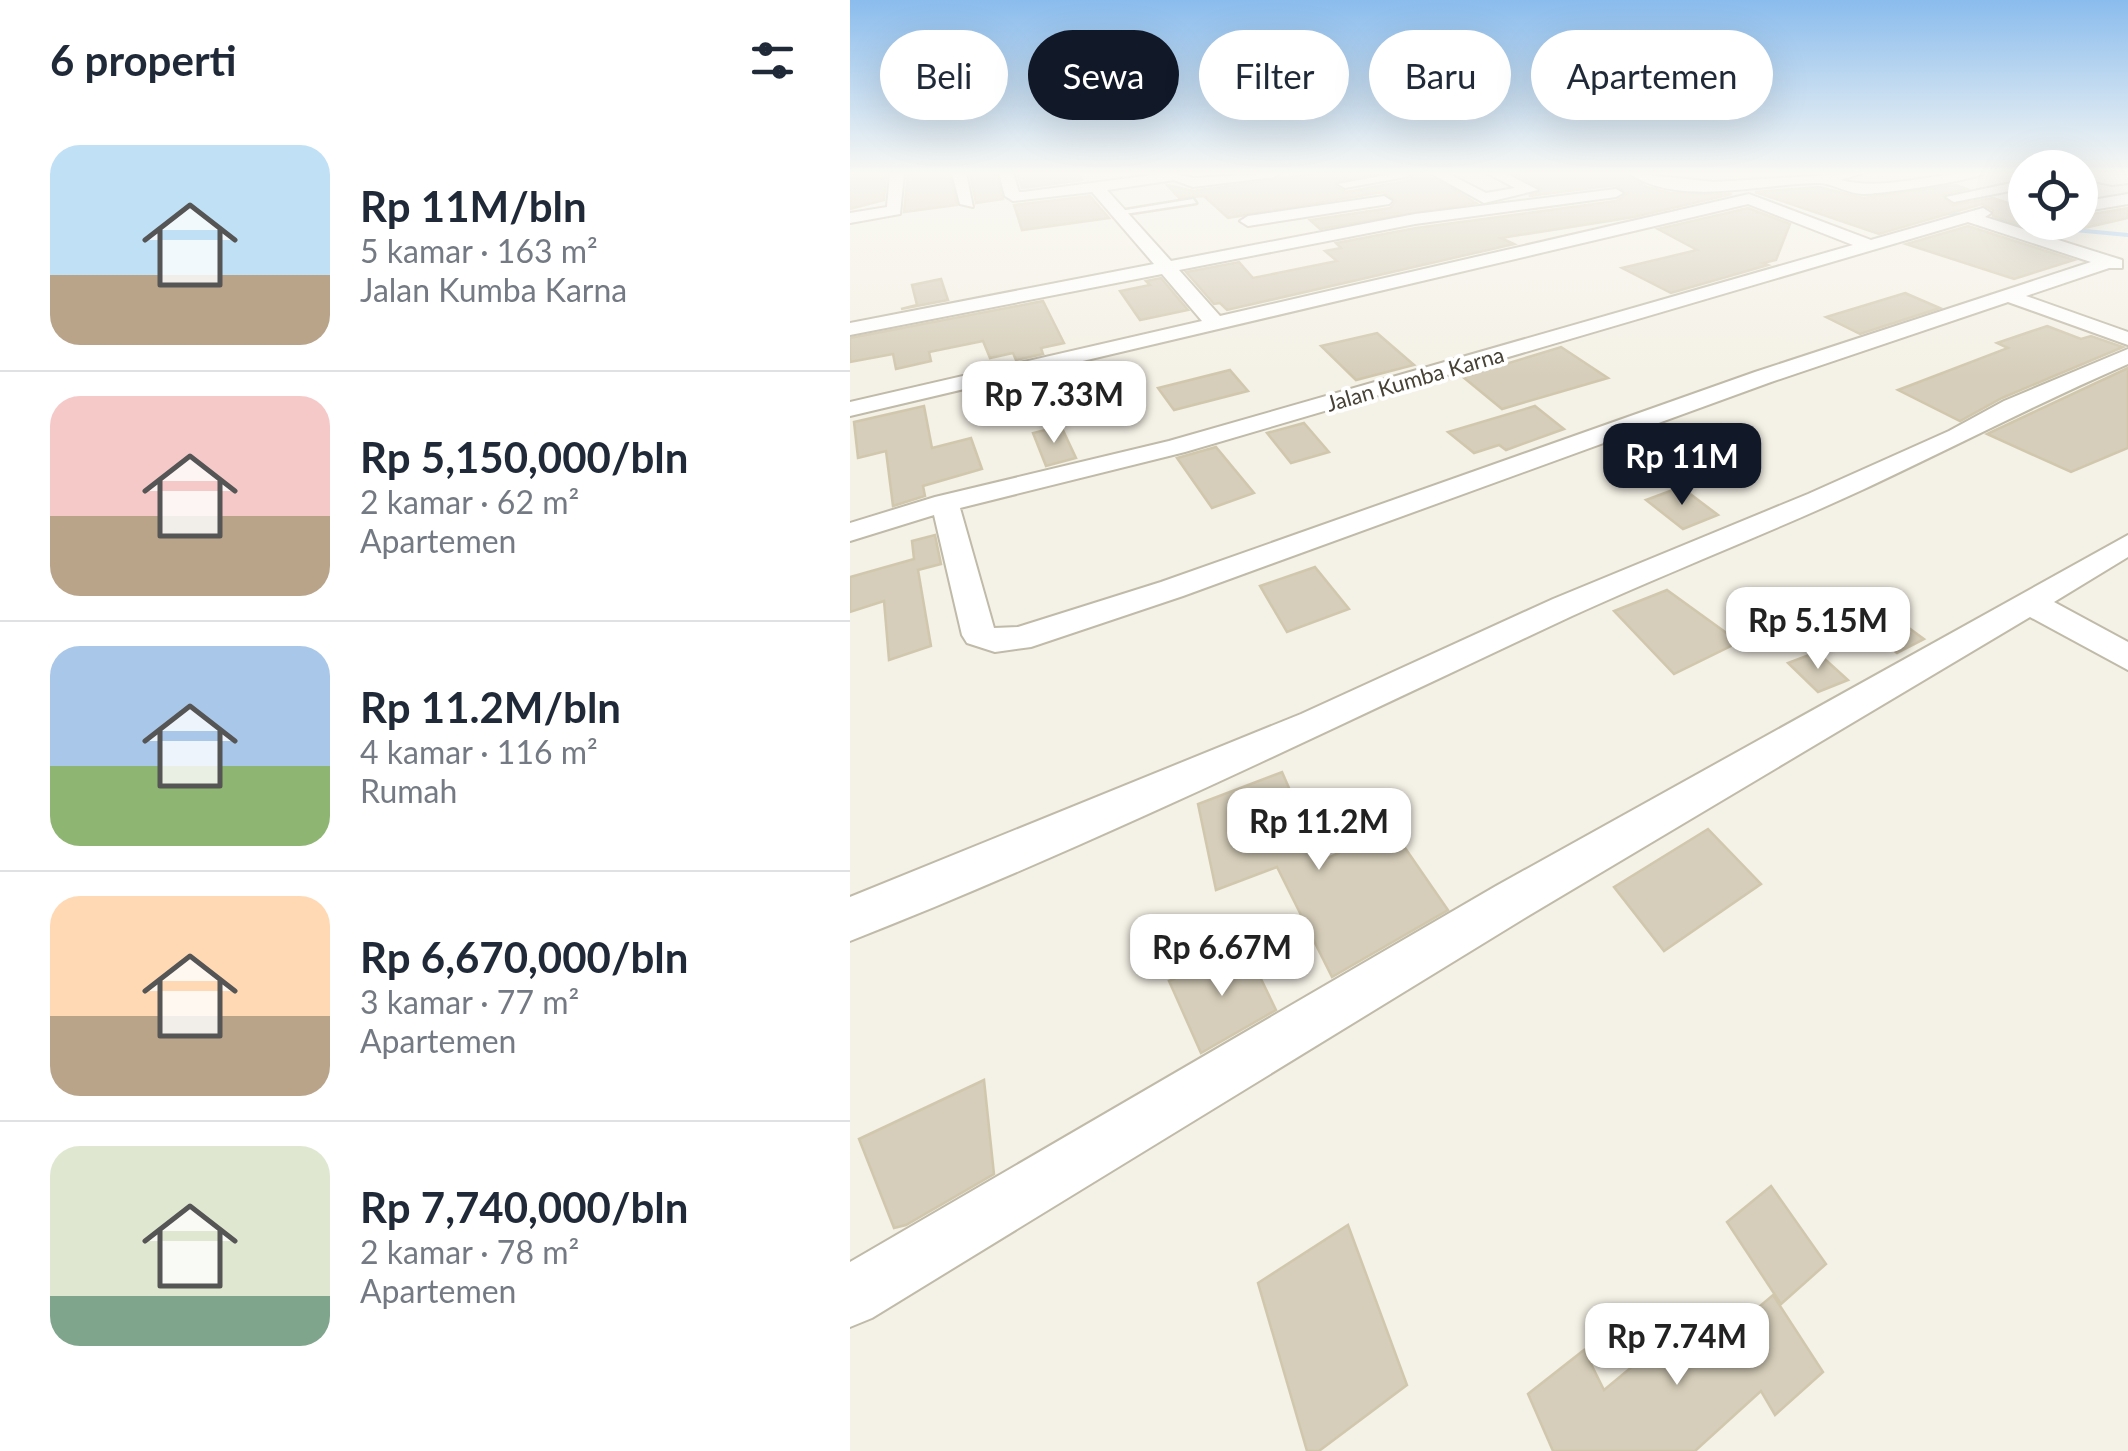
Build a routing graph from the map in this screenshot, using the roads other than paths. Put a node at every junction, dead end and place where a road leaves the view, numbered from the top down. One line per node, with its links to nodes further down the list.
1 (1144, 241): 9 (street)
2 (1304, 241): 9 (street)
3 (1570, 241): 11 (street)
4 (1858, 241): 7 (street)
5 (1894, 241): 7 (street, Jalan Kumba Karna)
6 (2048, 241): 8 (street)
7 (1873, 247): 16 (street, Jalan Kumba Karna)
8 (2119, 265): 10 (street)
9 (1168, 267): 11 (street); 12 (street)
10 (2009, 296): 13 (street); 16 (street)
11 (1216, 324): 15 (street)
12 (850, 329)
13 (2128, 339)
14 (2128, 356): 21 (street)
15 (850, 409)
16 (946, 504): 17 (street, Jalan Kumba Karna)
17 (850, 532)
18 (2128, 544): 19 (street)
19 (2029, 602): 20 (street); 22 (street)
20 (2128, 658)
21 (850, 919)
22 (850, 1296)

